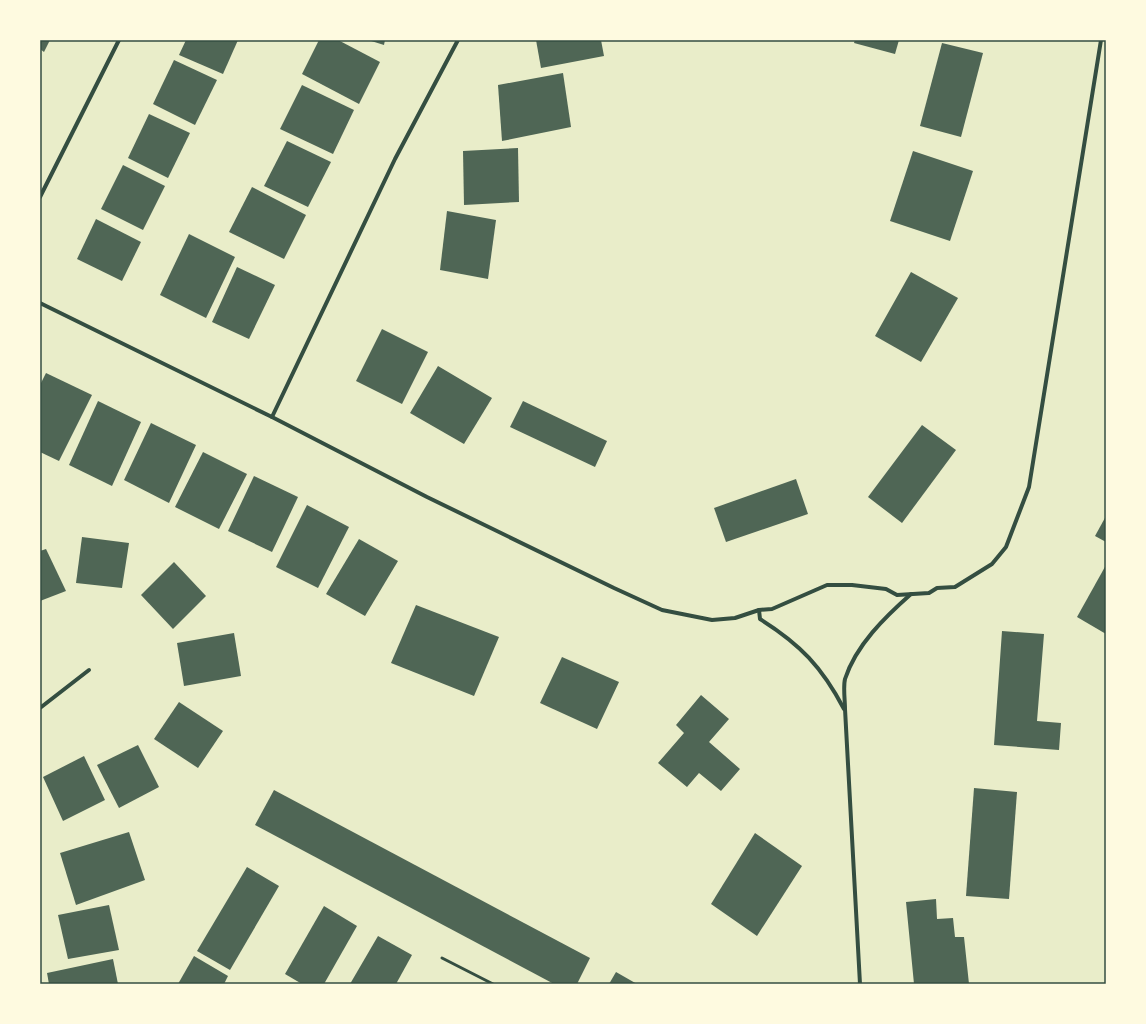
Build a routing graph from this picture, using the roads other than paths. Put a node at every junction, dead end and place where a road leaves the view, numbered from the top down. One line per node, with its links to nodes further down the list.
1 (119, 40): 4 (street)
2 (458, 40): 6 (street)
3 (1101, 40): 7 (street)
4 (40, 197)
5 (40, 303): 6 (street)
6 (272, 417): 8 (street)
7 (911, 594): 8 (street); 11 (street)
8 (759, 610): 11 (street)
9 (89, 670): 10 (street)
10 (40, 708)
11 (845, 709): 14 (street)
12 (442, 958): 13 (lane)
13 (493, 984)
14 (860, 984)

